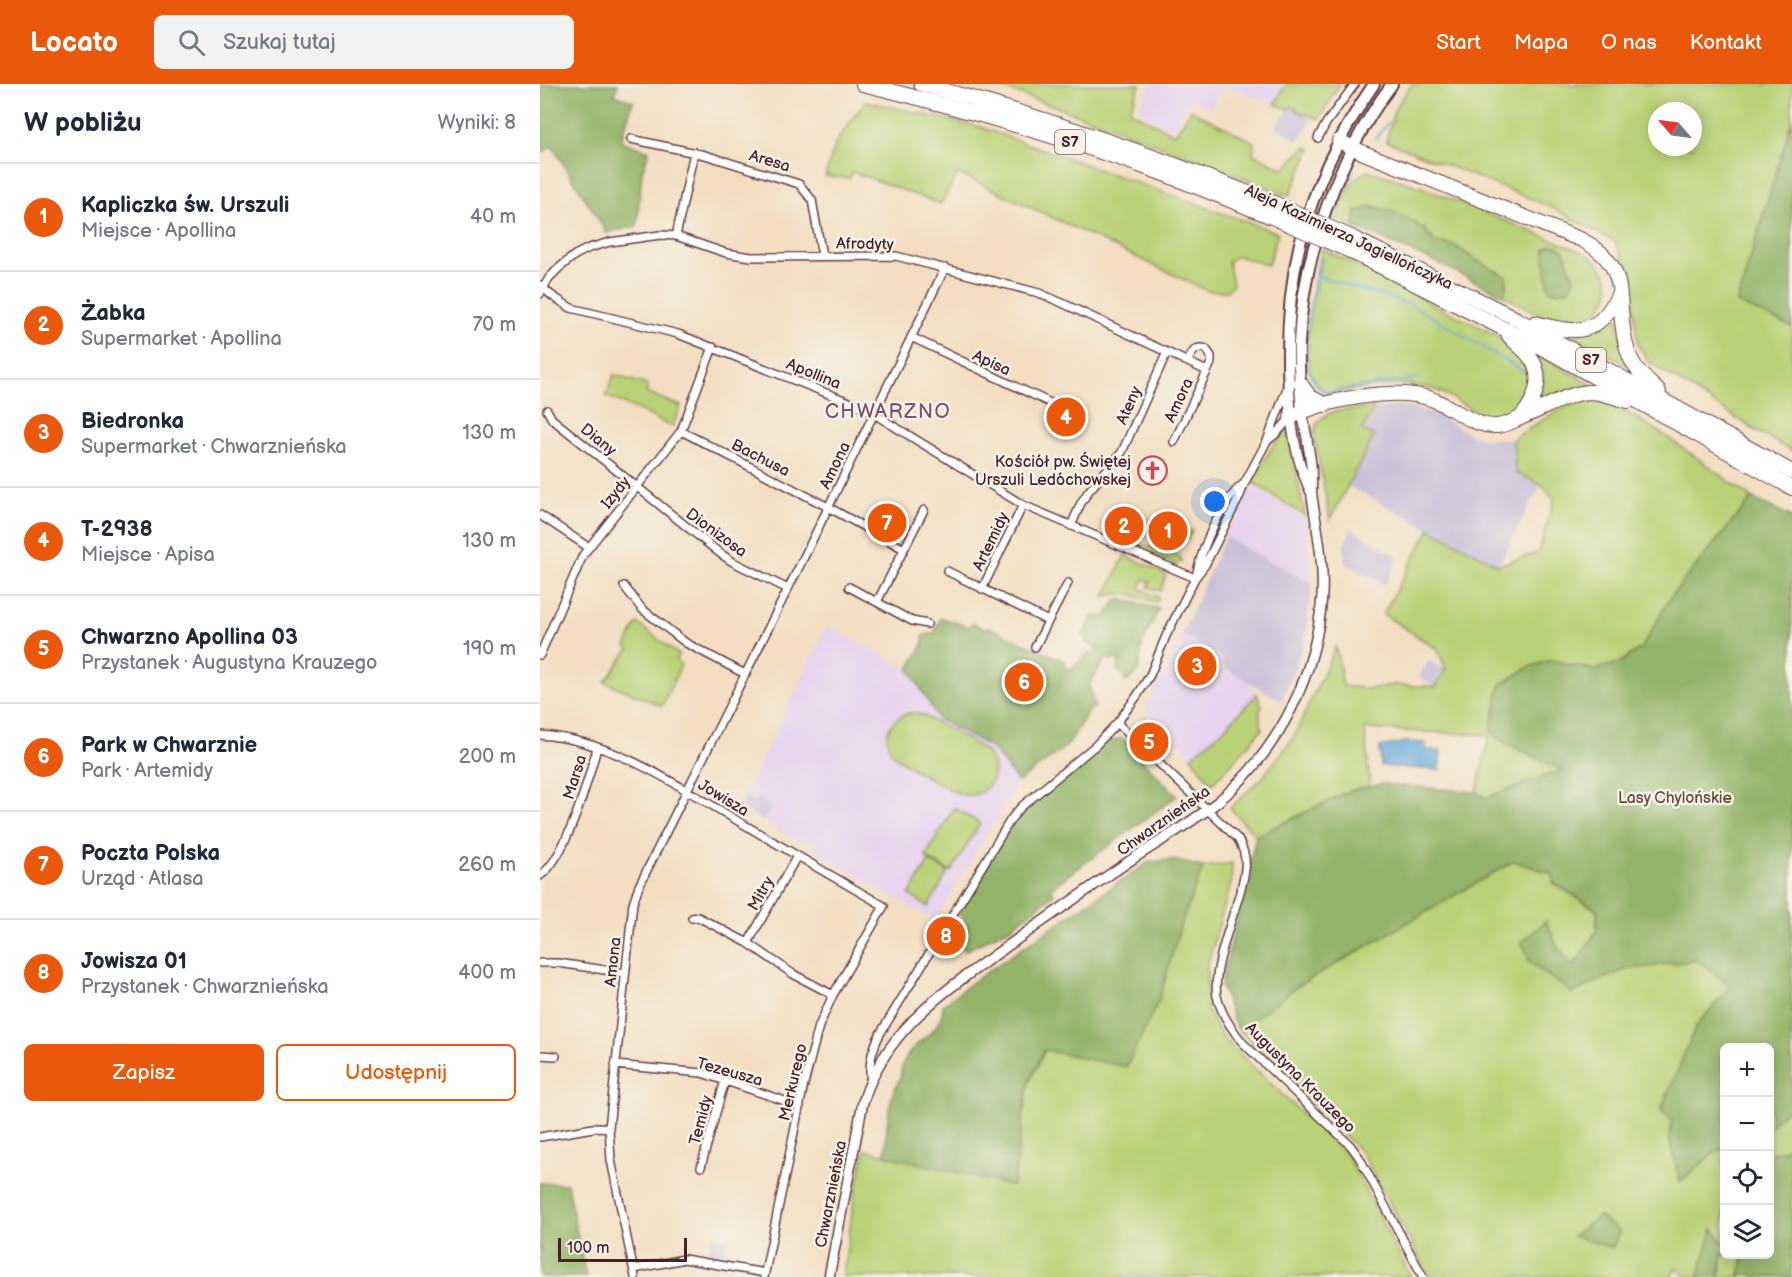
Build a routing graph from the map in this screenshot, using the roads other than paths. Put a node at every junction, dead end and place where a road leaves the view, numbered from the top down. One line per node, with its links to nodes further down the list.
1 (863, 84): 11 (highway, Aleja Kazimierza Jagiellończyka / S7)
2 (921, 84): 11 (highway, Aleja Kazimierza Jagiellończyka / S7)
3 (1355, 84): 6 (street)
4 (1374, 84): 8 (main road, Chwarznieńska)
5 (1392, 84): 9 (main road, Chwarznieńska)
6 (1318, 138)
7 (631, 139): 10 (street, Aresa)
8 (1339, 141): 9 (highway); 25 (main road, Chwarznieńska)
9 (1353, 148): 17 (highway); 25 (main road, Chwarznieńska)
10 (694, 152): 12 (street); 14 (street, Aresa)
11 (1274, 210): 13 (highway, Aleja Kazimierza Jagiellończyka / S7, bridge)
12 (676, 236): 14 (street, Afrodyty); 16 (street, Afrodyty)
13 (1349, 244): 18 (highway, Aleja Kazimierza Jagiellończyka / S7); 19 (highway, Aleja Kazimierza Jagiellończyka / S7)
14 (822, 256): 15 (street, Afrodyty)
15 (945, 268): 20 (street, Amona); 22 (street, Afrodyty)
16 (541, 289): 21 (street, Apollina)
17 (1619, 293): 18 (highway); 26 (highway)
18 (1511, 316): 26 (highway, Aleja Kazimierza Jagiellończyka / S7)
19 (1497, 324): 28 (highway, Aleja Kazimierza Jagiellończyka / S7); 33 (highway)
20 (910, 338): 29 (street, Apisa); 31 (street, Amona)
21 (713, 347): 31 (street, Apollina); 34 (street, Izydy)
22 (1167, 352): 23 (street, Afrodyty); 44 (street, Ateny)
23 (1188, 361): 24 (street, Afrodyty); 24 (street)
24 (1206, 370): 36 (street, Amora)
25 (1294, 384): 27 (highway); 32 (main road, Chwarznieńska); 35 (street, Chwarznieńska)
26 (1671, 404): 37 (highway, Aleja Kazimierza Jagiellończyka / S7)
27 (1326, 405): 32 (highway); 33 (highway)
28 (1650, 408): 33 (highway); 39 (highway, Aleja Kazimierza Jagiellończyka / S7)
29 (1063, 409)
30 (547, 410): 38 (street, Diany)
31 (874, 413): 40 (street, Apollina); 41 (street, Amona)
32 (1297, 414): 35 (street, Chwarznieńska); 64 (street, Chwarznieńska)
33 (1521, 418)
34 (681, 431): 38 (street, Izydy); 41 (street, Bachusa)
35 (1268, 441): 48 (street, Chwarznieńska)
36 (1174, 442)
37 (1792, 472)
38 (637, 487): 45 (street, Izydy); 52 (street, Dionizosa)
39 (1792, 488)
40 (1023, 505): 44 (street, Apollina); 53 (street, Artemidy)
41 (828, 507): 46 (street, Bachusa); 52 (street, Amona)
42 (924, 510): 46 (street)
43 (540, 515): 45 (street)
44 (1071, 526): 48 (street, Apollina)
45 (588, 547): 58 (street, Izydy)
46 (904, 549): 54 (street)
47 (947, 571): 53 (street, Artemidy)
48 (1195, 578): 60 (street, Chwarznieńska)
49 (1068, 583): 55 (street)
50 (624, 586): 59 (street)
51 (849, 587): 54 (street)
52 (788, 589): 59 (street, Amona)
53 (982, 589): 55 (street, Artemidy)
54 (877, 602): 56 (street)
55 (1048, 621): 57 (street)
56 (927, 624)
57 (1035, 647)
58 (540, 655)
59 (746, 674): 63 (street, Amona)
60 (1117, 723): 64 (street, Augustyna Krauzego); 77 (street, Chwarznieńska)
61 (540, 735): 62 (street, Jowisza)
62 (597, 748): 63 (street, Jowisza); 66 (street, Marsa)
63 (687, 791): 65 (street, Jowisza); 71 (street, Amona)
64 (1208, 809): 77 (street, Chwarznieńska); 85 (street, Augustyna Krauzego)
65 (797, 856): 67 (street, Jowisza); 69 (street, Mitry)
66 (540, 876)
67 (884, 906): 72 (street, Merkurego)
68 (692, 918): 69 (street)
69 (747, 943): 72 (street)
70 (540, 963): 71 (street)
71 (624, 973): 75 (street, Amona)
72 (833, 994): 78 (street, Merkurego)
73 (540, 1055): 74 (street)
74 (556, 1056)
75 (615, 1065): 76 (street, Tezeusza); 79 (street, Amona)
76 (725, 1080): 78 (street, Tezeusza); 81 (street, Temidy)
77 (871, 1082): 84 (street, Chwarznieńska)
78 (800, 1106): 83 (street, Merkurego)
79 (609, 1128): 80 (street); 82 (street, Amona)
80 (540, 1137)
81 (701, 1167)
82 (635, 1273): 83 (street)
83 (764, 1275)
84 (829, 1277)
85 (1423, 1277)

